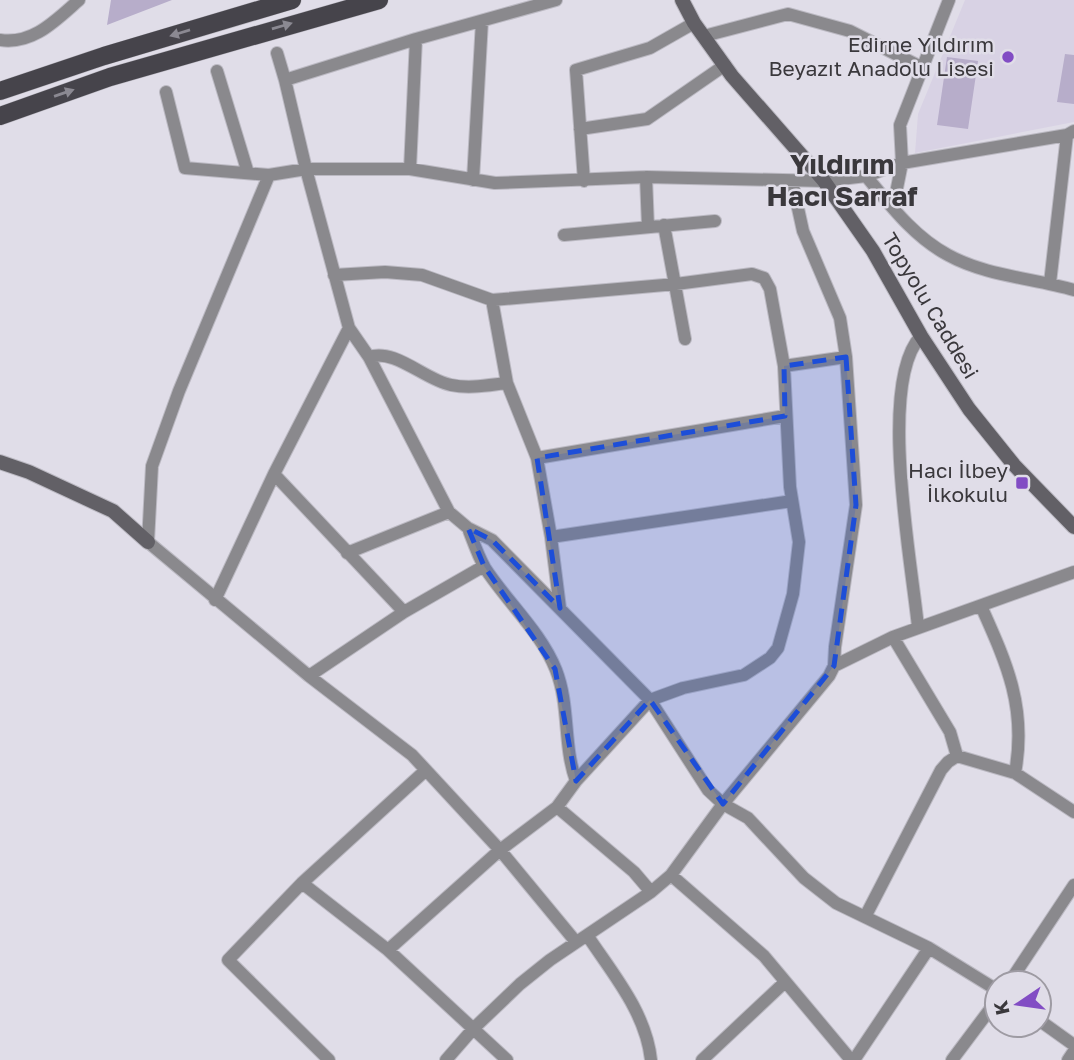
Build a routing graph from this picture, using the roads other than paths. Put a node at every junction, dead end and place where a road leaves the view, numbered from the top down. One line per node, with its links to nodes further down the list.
1 (78, 0): 11 (street)
2 (292, 0): 17 (main road, one-way to 17)
3 (379, 0): 19 (main road, one-way to 3)
4 (556, 0): 7 (street)
5 (682, 0): 8 (street, Topyolu Caddesi)
6 (950, 0): 14 (street)
7 (481, 21): 10 (street); 29 (street)
8 (694, 23): 9 (street, Topyolu Caddesi); 20 (street)
9 (704, 36): 13 (street, Topyolu Caddesi); 14 (street)
10 (416, 39): 16 (street); 24 (street)
11 (0, 40)
12 (277, 53): 16 (street)
13 (724, 65): 20 (street); 32 (street, Topyolu Caddesi)
14 (921, 67): 22 (street)
15 (217, 71): 25 (street)
16 (285, 80): 23 (street)
17 (0, 91)
18 (166, 92): 25 (street)
19 (0, 116)
20 (580, 129): 30 (street)
21 (1070, 133): 22 (street); 39 (street)
22 (902, 163): 27 (street); 33 (street)
23 (306, 169): 24 (street); 26 (street); 38 (street)
24 (410, 169): 29 (street)
25 (248, 173): 26 (street)
26 (269, 175): 59 (street)
27 (866, 176): 32 (street); 33 (street)
28 (646, 177): 30 (street); 31 (street); 36 (street)
29 (473, 180): 30 (street)
30 (584, 181)
31 (792, 181): 32 (street); 47 (street)
32 (824, 181): 44 (street, Topyolu Caddesi)
33 (893, 208): 39 (street)
34 (715, 220): 35 (street)
35 (664, 225): 36 (street); 40 (street)
36 (648, 227): 37 (street)
37 (564, 234)
38 (334, 275): 42 (street); 43 (street)
39 (1050, 283): 41 (street)
40 (675, 284): 42 (street); 45 (street); 48 (street)
41 (1074, 290)
42 (492, 300): 49 (street)
43 (349, 328): 46 (street); 53 (street)
44 (921, 336): 56 (street, Topyolu Caddesi); 67 (street)
45 (685, 339)
46 (369, 357): 49 (street); 55 (street)
47 (846, 357): 48 (street); 69 (street)
48 (784, 366): 50 (street)
49 (507, 383): 51 (street)
50 (785, 416): 51 (street); 54 (street)
51 (537, 458): 58 (street)
52 (0, 462): 59 (street)
53 (274, 474): 60 (street); 63 (street)
54 (792, 501): 58 (street); 71 (street)
55 (449, 512): 57 (street); 60 (street)
56 (1074, 527)
57 (468, 528): 61 (street); 65 (street)
58 (551, 537): 65 (street)
59 (148, 542): 63 (street)
60 (347, 553): 66 (street)
61 (484, 566): 66 (street); 75 (street)
62 (1074, 572): 64 (street)
63 (215, 600): 70 (street)
64 (981, 606): 67 (street); 74 (street)
65 (560, 608): 71 (street)
66 (404, 612): 70 (street)
67 (918, 627): 68 (street)
68 (893, 637): 69 (street); 72 (street)
69 (834, 666): 76 (street)
70 (309, 676): 73 (street)
71 (650, 701): 75 (street); 76 (street)
72 (957, 756): 74 (street); 85 (street)
73 (426, 770): 79 (street); 81 (street)
74 (1015, 773): 78 (street)
75 (576, 781): 77 (street)
76 (723, 804): 80 (street); 85 (street)
77 (557, 807): 79 (street); 83 (street)
78 (1074, 812)
79 (500, 850): 86 (street); 88 (street)
80 (671, 874): 83 (street); 91 (street)
81 (302, 883): 88 (street); 97 (street)
82 (1074, 885): 84 (street)
83 (651, 892): 86 (street)
84 (1069, 905): 89 (street)
85 (865, 917): 87 (street)
86 (581, 938): 93 (street); 100 (street)
87 (929, 948): 90 (street); 102 (street)
88 (388, 950): 93 (street)
89 (1020, 969)
90 (983, 981)
91 (785, 982): 101 (street); 102 (street)
92 (983, 1019): 103 (street)
93 (473, 1030): 98 (street); 99 (street)
94 (1053, 1030): 95 (street)
95 (1074, 1045)
96 (1074, 1051): 104 (street)
97 (328, 1060)
98 (446, 1060)
99 (507, 1060)
100 (651, 1060)
101 (702, 1060)
102 (853, 1060)
103 (953, 1060)
104 (1068, 1060)

